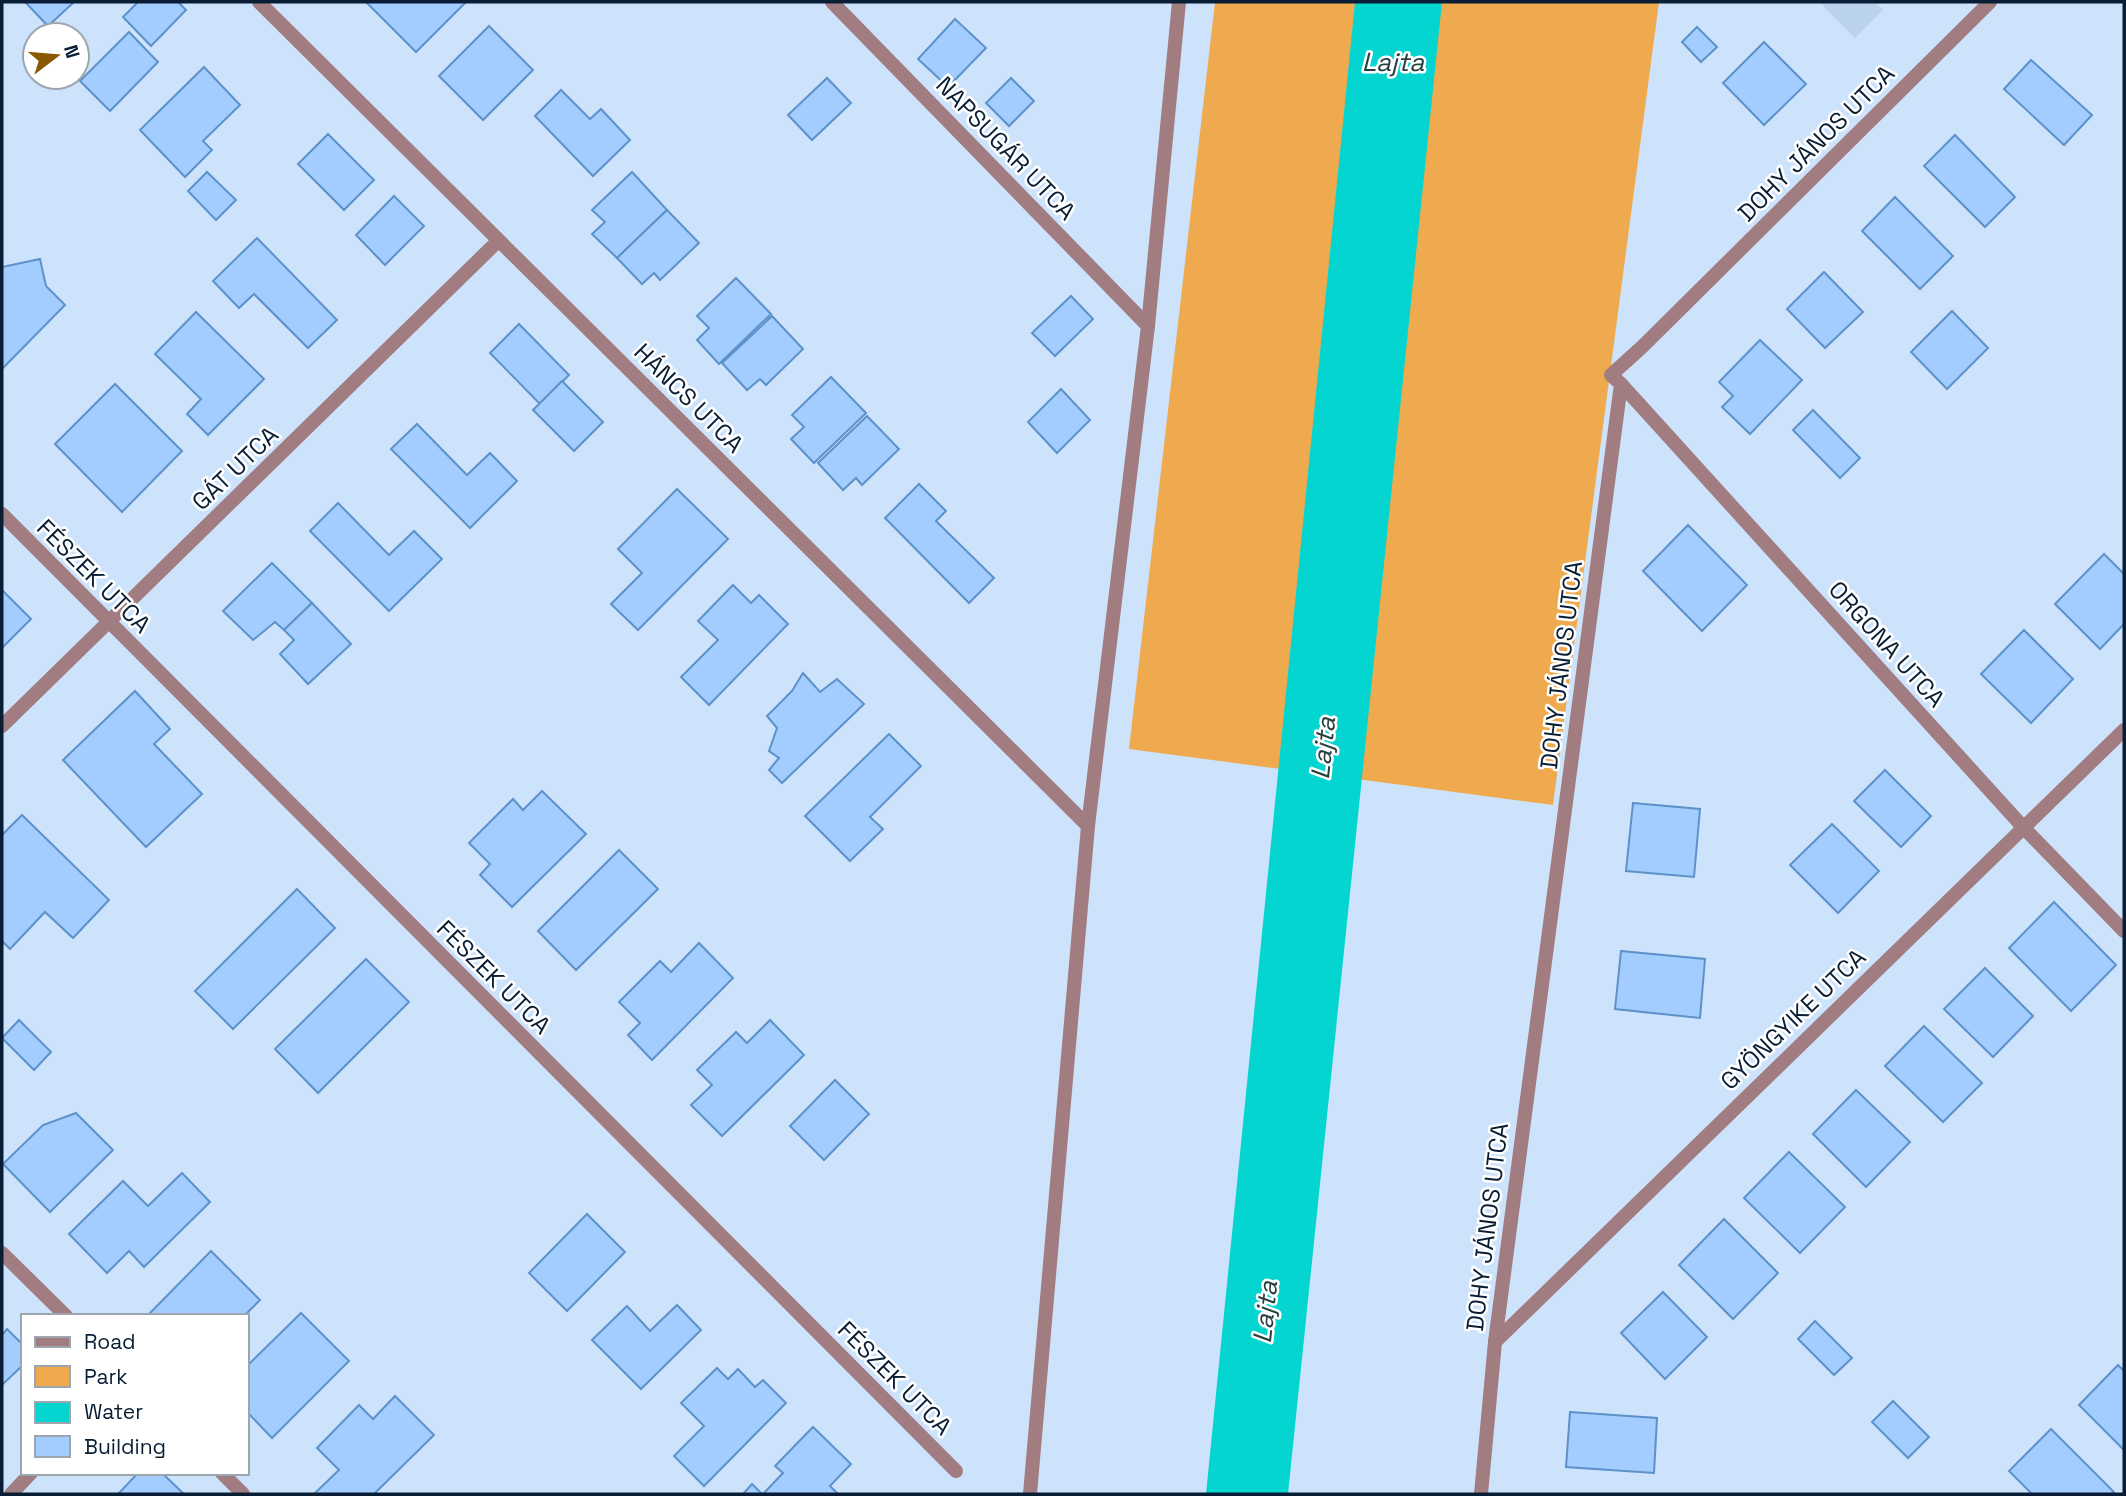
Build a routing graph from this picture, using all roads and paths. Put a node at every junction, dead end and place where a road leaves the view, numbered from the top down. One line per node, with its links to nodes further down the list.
1 (259, 2): 5 (street, HÁNCS UTCA)
2 (832, 2): 6 (street, NAPSUGÁR UTCA)
3 (1179, 2): 6 (street)
4 (1990, 2): 7 (street, DOHY JÁNOS UTCA)
5 (498, 241): 9 (street, GÁT UTCA); 12 (street, HÁNCS UTCA)
6 (1148, 326): 12 (street)
7 (1621, 384): 13 (street, ORGONA UTCA); 17 (street, DOHY JÁNOS UTCA)
8 (2, 514): 9 (street, FÉSZEK UTCA)
9 (109, 623): 10 (street, GÁT UTCA); 18 (street, FÉSZEK UTCA)
10 (2, 726)
11 (2124, 730): 13 (street, GYÖNGYIKE UTCA)
12 (1087, 826): 23 (street)
13 (2023, 828): 14 (street, ORGONA UTCA); 17 (street, GYÖNGYIKE UTCA)
14 (2124, 931)
15 (2, 1253): 16 (street)
16 (64, 1314)
17 (1495, 1342): 24 (street, DOHY JÁNOS UTCA)
18 (956, 1471)
19 (29, 1475): 21 (street)
20 (224, 1475): 22 (street)
21 (11, 1494)
22 (243, 1494)
23 (1030, 1494)
24 (1481, 1494)

